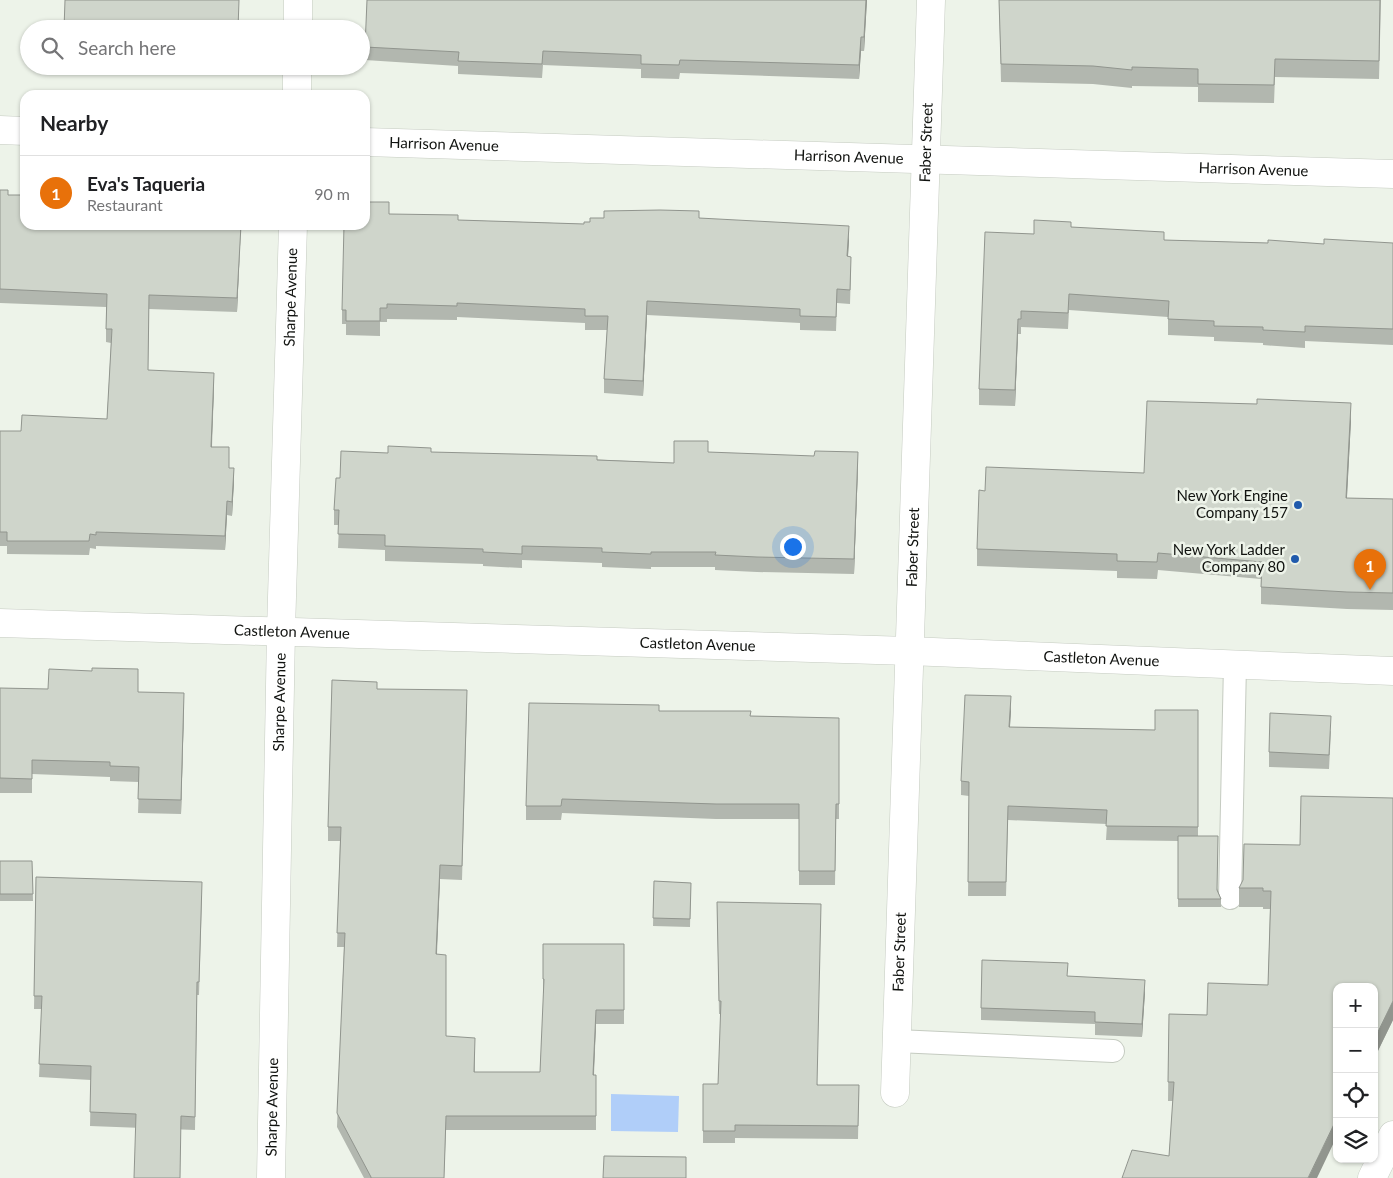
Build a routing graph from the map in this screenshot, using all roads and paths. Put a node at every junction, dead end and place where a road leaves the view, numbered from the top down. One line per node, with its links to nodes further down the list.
1 (298, 0): 3 (street)
2 (931, 0): 9 (street, Faber Street)
3 (298, 20)
4 (297, 75): 5 (street)
5 (297, 90)
6 (0, 130): 7 (street)
7 (20, 131)
8 (370, 142): 9 (street, Harrison Avenue)
9 (925, 160): 10 (street, Harrison Avenue); 14 (street, Faber Street)
10 (1393, 174)
11 (293, 230): 13 (street, Sharpe Avenue)
12 (0, 623): 13 (street, Castleton Avenue)
13 (281, 632): 14 (street, Castleton Avenue); 22 (street, Sharpe Avenue)
14 (909, 651): 15 (street, Castleton Avenue); 18 (street, Faber Street)
15 (1235, 664): 16 (street, Castleton Avenue); 17 (lane)
16 (1393, 671)
17 (1230, 898)
18 (897, 1042): 19 (lane); 20 (street, Faber Street)
19 (1113, 1051)
20 (895, 1093)
21 (1391, 1145): 23 (street)
22 (270, 1178)
23 (1372, 1178)

